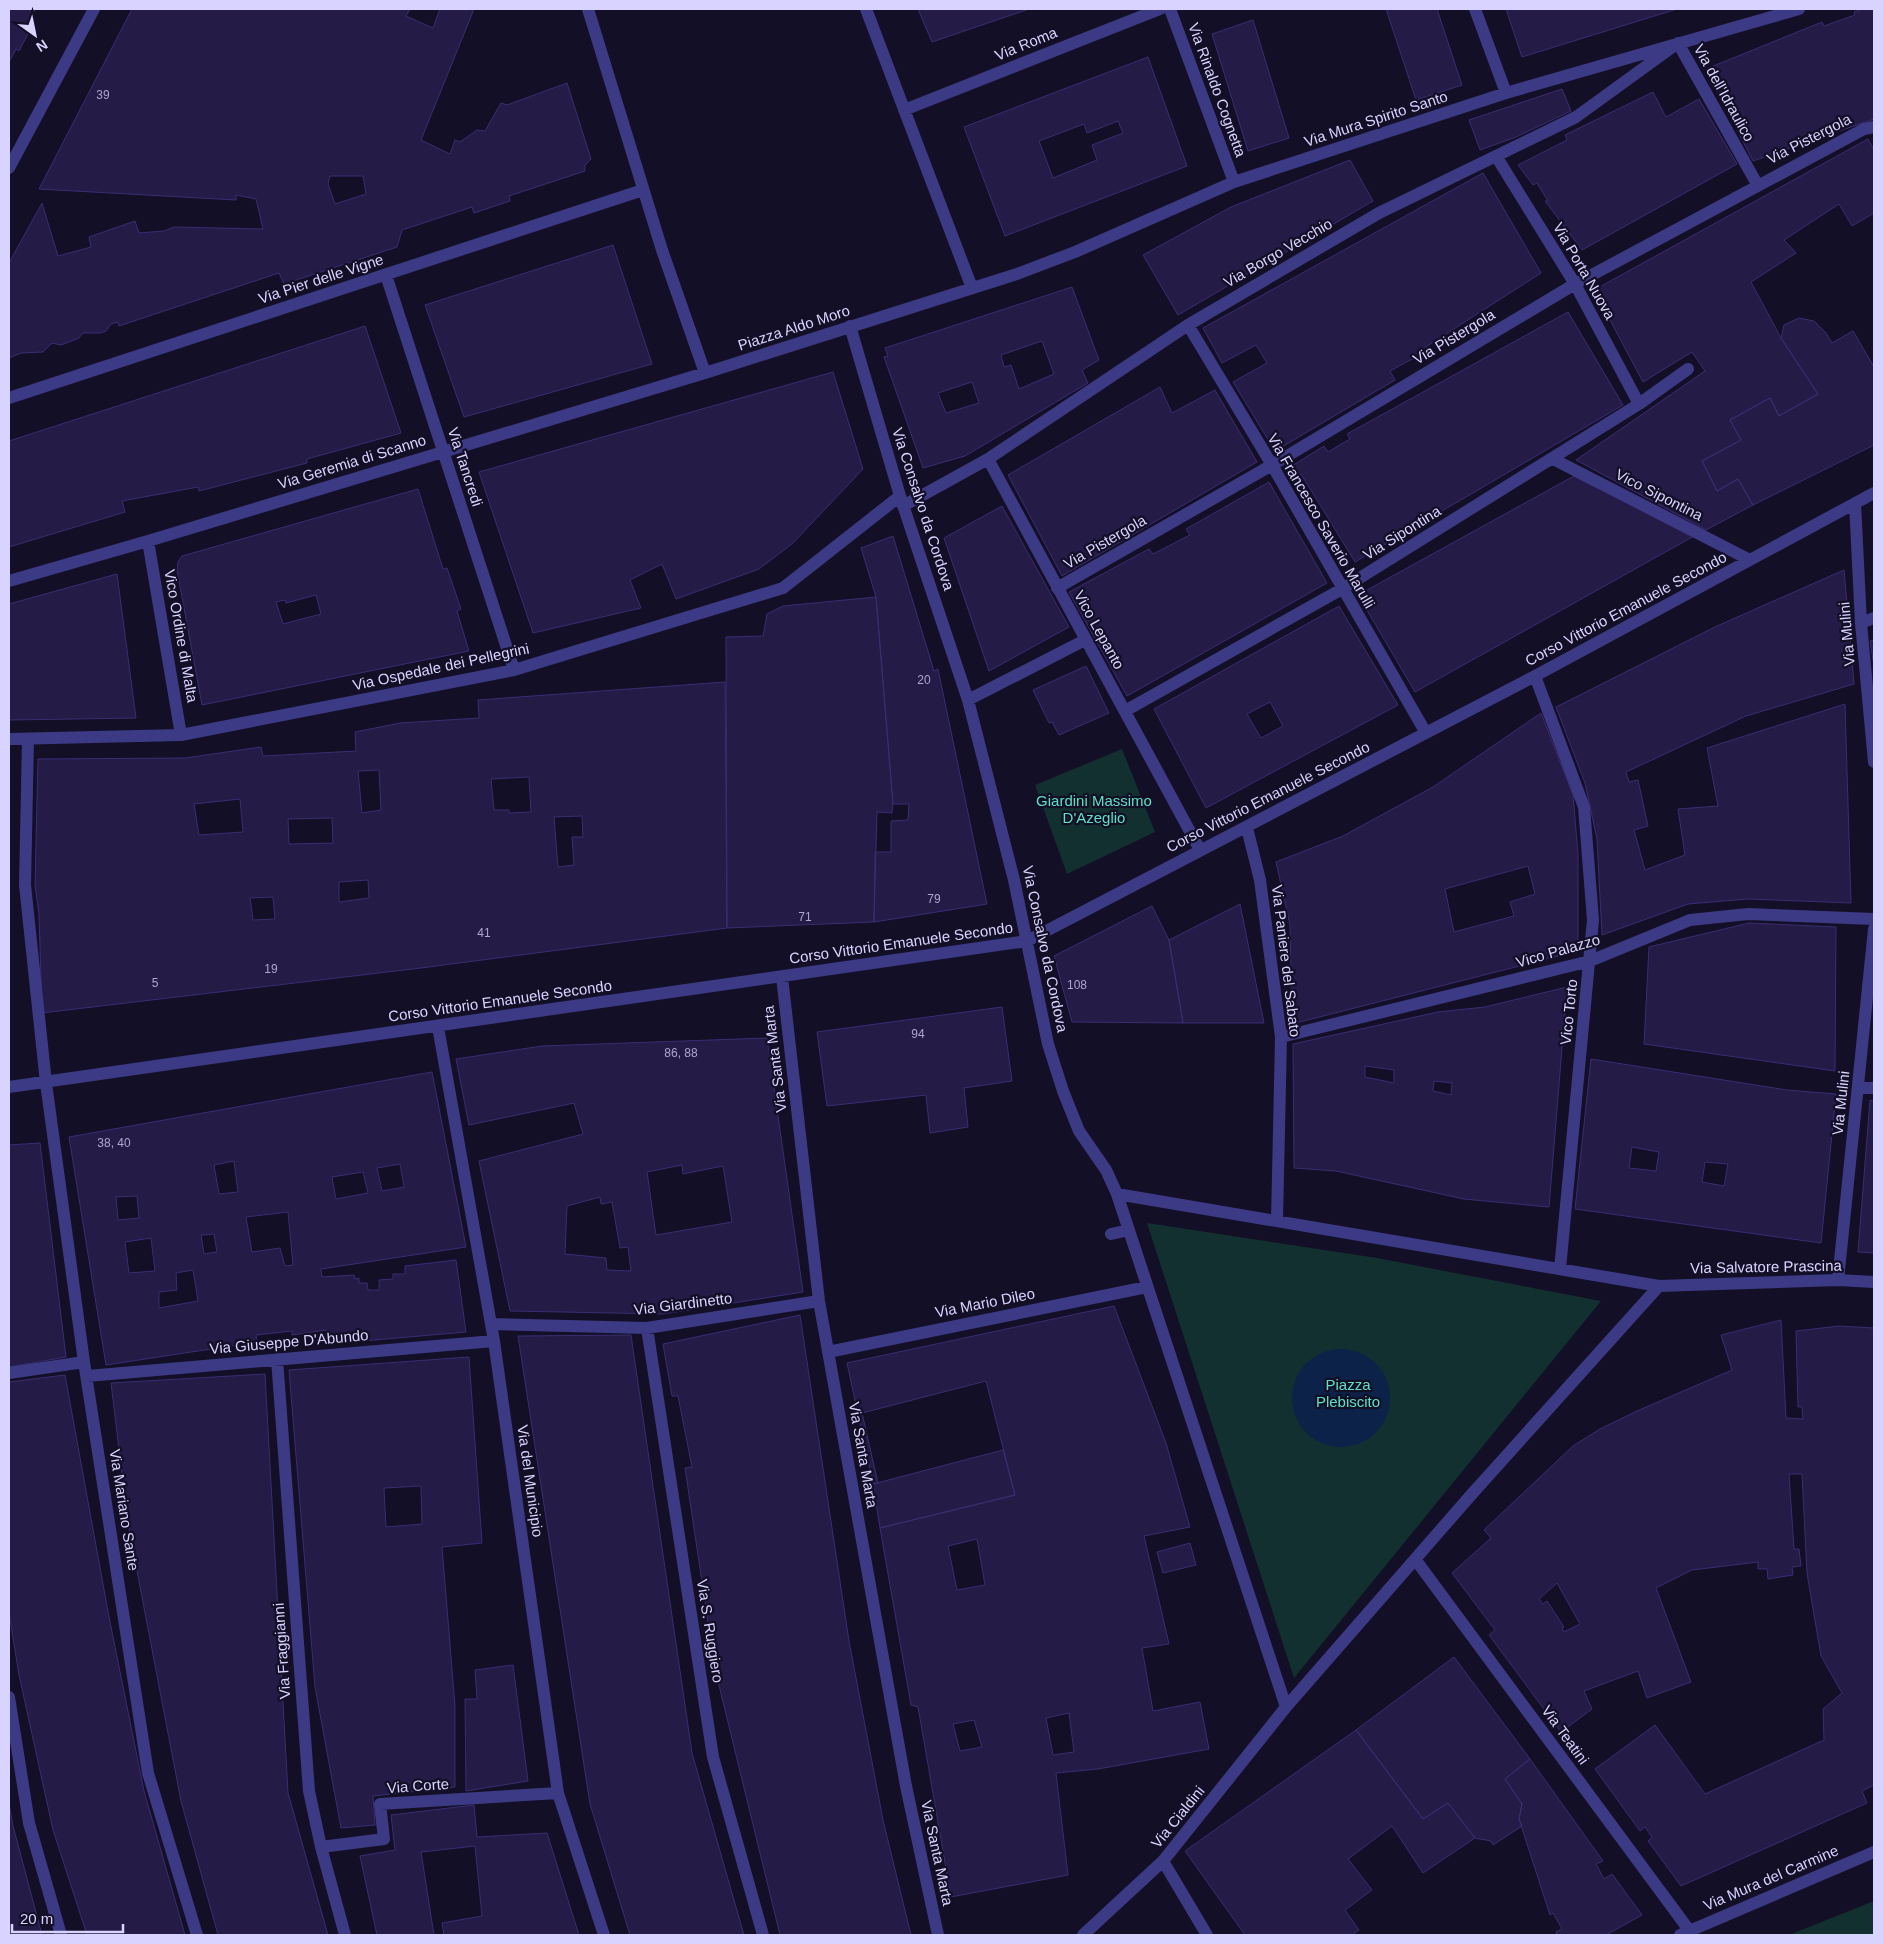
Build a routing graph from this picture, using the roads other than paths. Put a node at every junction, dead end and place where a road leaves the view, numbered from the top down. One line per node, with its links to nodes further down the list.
1 (94, 9): 13 (street)
2 (588, 9): 16 (street)
3 (866, 9): 10 (street)
4 (1160, 9): 10 (street, Via Roma)
5 (1170, 9): 14 (street, Via Rinaldo Cognetta)
6 (1475, 9): 9 (street)
7 (1790, 10): 8 (street, Via Mura Spirito Santo)
8 (1678, 44): 9 (street, Via Mura Spirito Santo); 12 (street, Via Borgo Vecchio); 15 (street, Via dell'Idraulico)
9 (1506, 93): 14 (street, Via Mura Spirito Santo)
10 (904, 110): 19 (street)
11 (1874, 127): 15 (street, Via Pistergola)
12 (1496, 156): 18 (street, Via Porta Nuova); 20 (street, Via Borgo Vecchio)
13 (9, 168)
14 (1234, 182): 19 (street, Via Mura Spirito Santo)
15 (1757, 184): 18 (street, Via Pistergola)
16 (643, 190): 17 (street, Via Pier delle Vigne); 23 (street)
17 (386, 275): 24 (street, Via Pier delle Vigne); 26 (street, Via Tancredi)
18 (1575, 284): 25 (street, Via Porta Nuova); 29 (street, Via Pistergola)
19 (972, 288): 21 (street, Piazza Aldo Moro)
20 (1188, 325): 27 (street, Via Borgo Vecchio); 29 (street, Via Francesco Saverio Marulli)
21 (850, 326): 23 (street, Piazza Aldo Moro); 31 (street, Via Consalvo da Cordova)
22 (1688, 370): 25 (street, Via Sipontina)
23 (705, 373): 26 (street, Via Geremia di Scanno)
24 (9, 398)
25 (1639, 404): 28 (street, Via Sipontina)
26 (443, 451): 33 (street, Via Geremia di Scanno); 41 (street, Via Tancredi)
27 (988, 459): 31 (street, Via Borgo Vecchio); 36 (street, Vico Lepanto)
28 (1553, 459): 34 (street, Vico Sipontina); 37 (street, Via Sipontina)
29 (1272, 465): 36 (street, Via Pistergola); 37 (street, Via Francesco Saverio Marulli)
30 (1874, 493): 32 (street, Corso Vittorio Emanuele Secondo)
31 (902, 501): 41 (street, Via Ospedale dei Pellegrini); 43 (street, Via Consalvo da Cordova)
32 (1855, 503): 34 (street, Corso Vittorio Emanuele Secondo); 39 (street, Via Mulini)
33 (148, 541): 35 (street, Via Geremia di Scanno); 46 (street, Vico Ordine di Malta)
34 (1750, 560): 42 (street, Corso Vittorio Emanuele Secondo)
35 (9, 581)
36 (1057, 588): 40 (street, Vico Lepanto)
37 (1342, 589): 44 (street, Via Sipontina); 45 (street, Via Francesco Saverio Marulli)
38 (1874, 618): 39 (street)
39 (1861, 623): 49 (street, Via Mulini)
40 (1084, 640): 43 (street); 44 (street, Vico Lepanto)
41 (514, 670): 46 (street, Via Ospedale dei Pellegrini)
42 (1535, 676): 45 (street, Corso Vittorio Emanuele Secondo); 55 (street, Vico Torto)
43 (968, 700): 54 (street, Via Consalvo da Cordova)
44 (1125, 711): 51 (street, Vico Lepanto)
45 (1426, 733): 50 (street, Corso Vittorio Emanuele Secondo)
46 (181, 735): 48 (street, Via Ospedale dei Pellegrini)
47 (9, 739): 48 (street, Via Ospedale dei Pellegrini)
48 (28, 739): 59 (street, Via Mariano Sante)
49 (1874, 762)
50 (1247, 828): 51 (street, Corso Vittorio Emanuele Secondo); 58 (street, Via Paniere del Sabato)
51 (1200, 850): 54 (street, Corso Vittorio Emanuele Secondo)
52 (1874, 919): 55 (street, Vico Palazzo)
53 (1874, 929): 61 (street, Via Mulini)
54 (1027, 941): 56 (street, Corso Vittorio Emanuele Secondo); 63 (street, Via Consalvo da Cordova)
55 (1590, 961): 58 (street, Vico Palazzo); 69 (street, Vico Torto)
56 (782, 977): 57 (street, Corso Vittorio Emanuele Secondo); 74 (street, Via Santa Marta)
57 (438, 1027): 59 (street, Corso Vittorio Emanuele Secondo); 75 (street, Via del Municipio)
58 (1281, 1037): 66 (street, Via Paniere del Sabato)
59 (46, 1083): 60 (street, Corso Vittorio Emanuele Secondo); 80 (street, Via Mariano Sante)
60 (9, 1087)
61 (1859, 1088): 62 (street); 70 (street, Via Mulini)
62 (1874, 1088)
63 (1099, 1160): 64 (street); 65 (street, Via Consalvo da Cordova)
64 (1086, 1163)
65 (1117, 1194): 66 (street); 67 (street)
66 (1277, 1221): 69 (street)
67 (1128, 1230): 68 (street); 73 (street)
68 (1111, 1234)
69 (1560, 1269): 72 (street)
70 (1838, 1280): 71 (street, Via Salvatore Prascina); 72 (street, Via Salvatore Prascina)
71 (1874, 1282)
72 (1659, 1286): 83 (street)
73 (1147, 1287): 78 (street, Via Mario Dileo); 85 (street)
74 (819, 1301): 76 (street, Via Giardinetto); 78 (street, Via Santa Marta)
75 (491, 1324): 76 (street, Via Giardinetto); 77 (street, Via del Municipio)
76 (648, 1328): 95 (street, Via S. Ruggiero)
77 (494, 1341): 79 (street, Via Giuseppe D'Abundo); 86 (street, Via del Municipio)
78 (828, 1352): 96 (street, Via Santa Marta)
79 (277, 1359): 82 (street, Via Giuseppe D'Abundo); 87 (street, Via Fraggianni)
80 (84, 1362): 81 (street); 82 (street, Via Mariano Sante)
81 (9, 1373)
82 (87, 1376): 92 (street, Via Mariano Sante)
83 (1415, 1559): 85 (street); 90 (street, Via Teatini)
84 (9, 1696): 91 (street)
85 (1286, 1707): 89 (street, Via Cialdini)
86 (558, 1793): 87 (street, Via Corte); 94 (street, Via del Municipio)
87 (321, 1847): 93 (street, Via Fraggianni)
88 (1874, 1852): 90 (street, Via Mura del Carmine)
89 (1163, 1861): 97 (street, Via Cialdini); 98 (street)
90 (1685, 1933)
91 (61, 1935)
92 (197, 1935)
93 (345, 1935)
94 (604, 1935)
95 (763, 1935)
96 (938, 1935)
97 (1083, 1935)
98 (1207, 1935)

